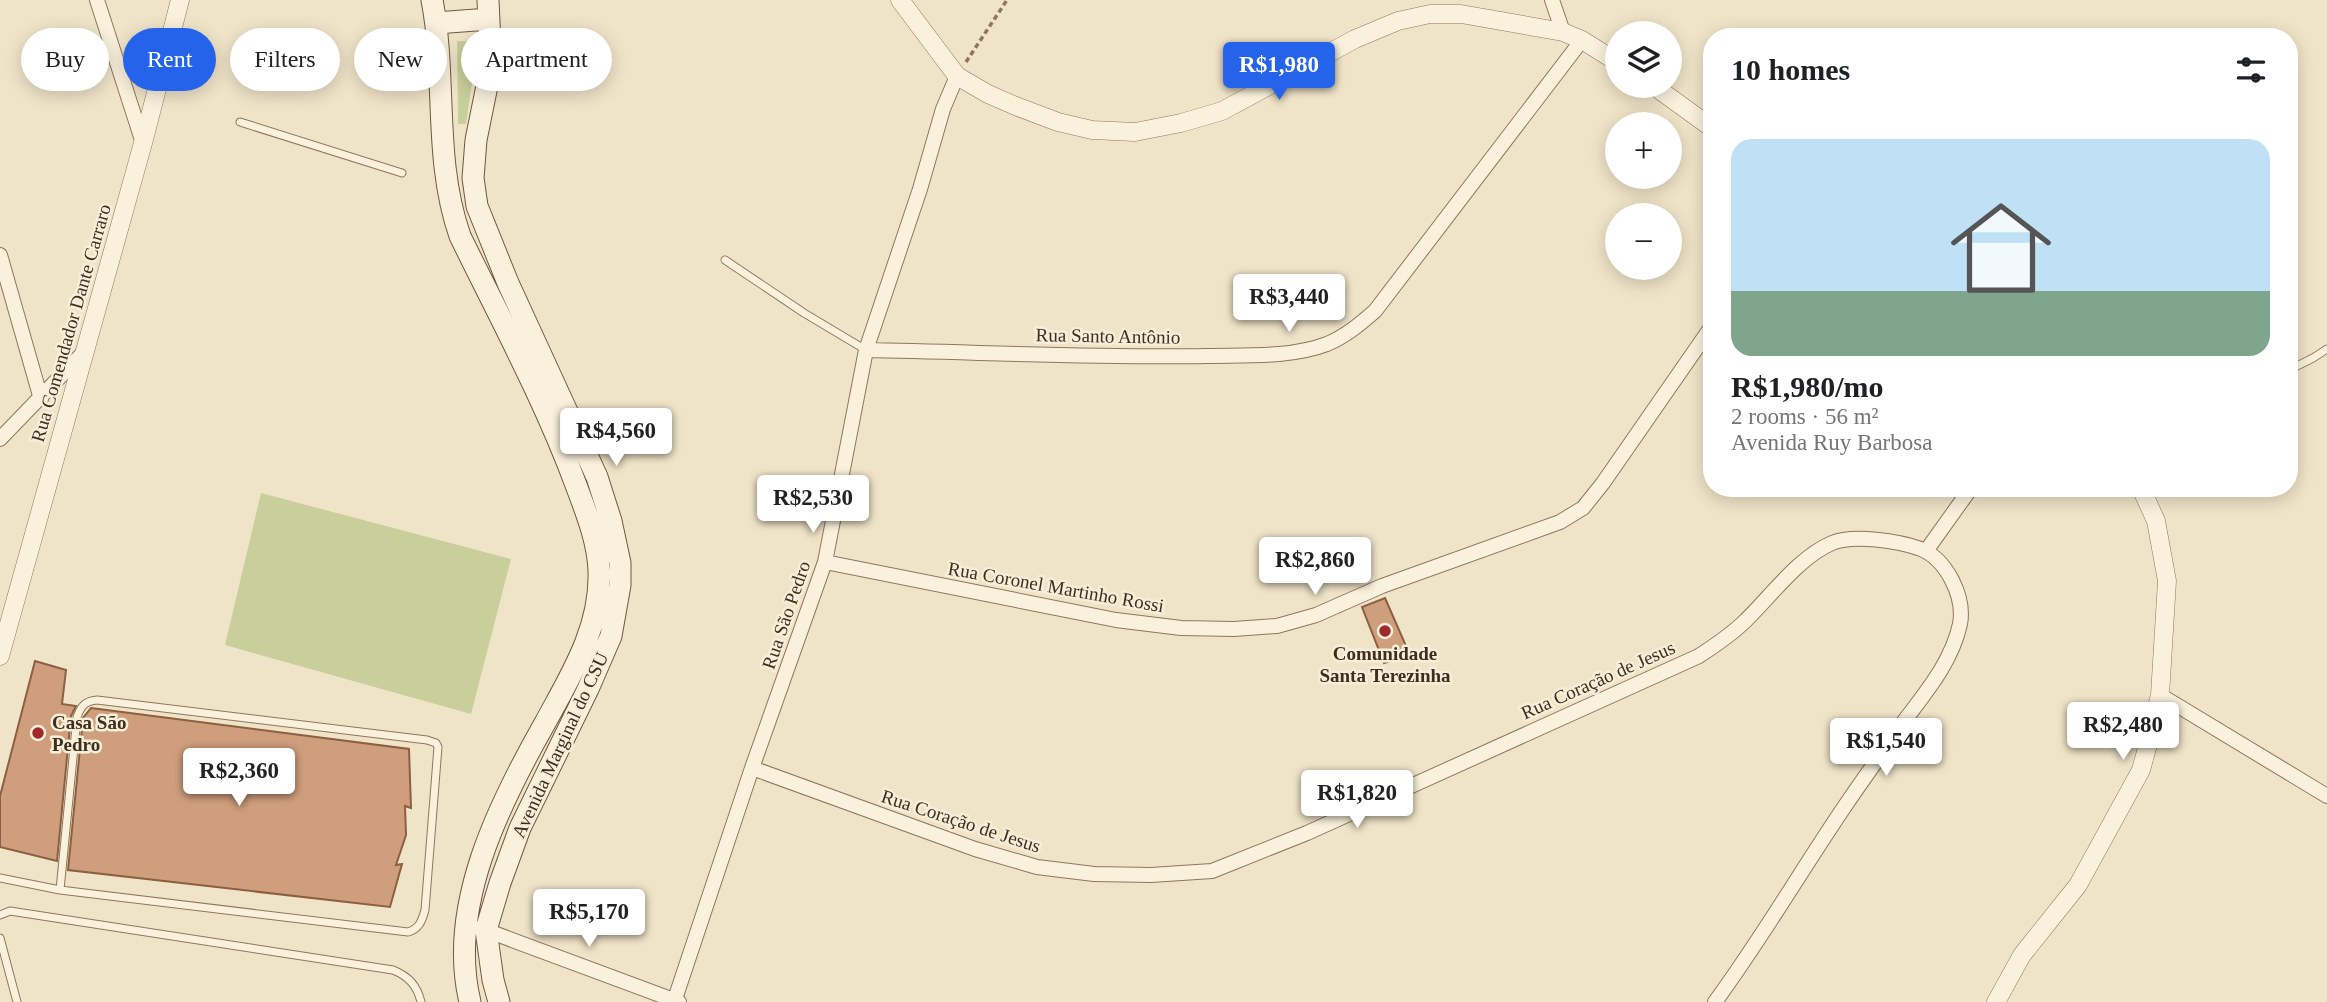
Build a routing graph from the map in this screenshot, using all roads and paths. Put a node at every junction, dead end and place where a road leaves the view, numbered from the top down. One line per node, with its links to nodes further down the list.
1 (97, 0): 16 (street)
2 (180, 0): 16 (street, Rua Comendador Dante Carraro)
3 (432, 0): 8 (main road, Avenida Marginal do CSU)
4 (900, 0): 12 (street)
5 (1007, 0): 12 (path)
6 (1552, 0): 9 (street)
7 (489, 9): 8 (main road); 38 (main road, Avenida Marginal do CSU)
8 (436, 23): 38 (main road, Avenida Marginal do CSU)
9 (1563, 32): 10 (street); 12 (street)
10 (1582, 40): 11 (street); 22 (street, Rua Santo Antônio)
11 (1605, 54)
12 (957, 76): 22 (street, Rua São Pedro)
13 (1671, 98): 14 (street)
14 (1703, 121)
15 (240, 122): 17 (lane)
16 (143, 143): 23 (street, Rua Comendador Dante Carraro)
17 (402, 173)
18 (0, 255): 25 (street)
19 (725, 260): 22 (lane)
20 (1703, 339): 30 (street, Rua Coronel Martinho Rossi)
21 (2327, 349): 24 (lane)
22 (866, 350): 30 (street, Rua São Pedro)
23 (83, 353): 25 (street); 31 (street, Rua Comendador Dante Carraro)
24 (2298, 366)
25 (41, 399): 26 (street)
26 (0, 439)
27 (1965, 497): 29 (street)
28 (2145, 497): 32 (street)
29 (1926, 551): 33 (street, Rua Coração de Jesus); 45 (street)
30 (825, 562): 33 (street, Rua São Pedro)
31 (0, 656)
32 (2160, 695): 34 (street); 46 (street)
33 (751, 768): 40 (street, Rua São Pedro)
34 (2327, 796)
35 (0, 878): 36 (lane)
36 (60, 890): 36 (lane)
37 (0, 915): 42 (lane)
38 (476, 926): 40 (street); 43 (main road); 44 (main road)
39 (0, 938): 41 (lane)
40 (676, 1001)
41 (17, 1002)
42 (421, 1002)
43 (470, 1002)
44 (499, 1002)
45 (1715, 1002)
46 (1996, 1002)

